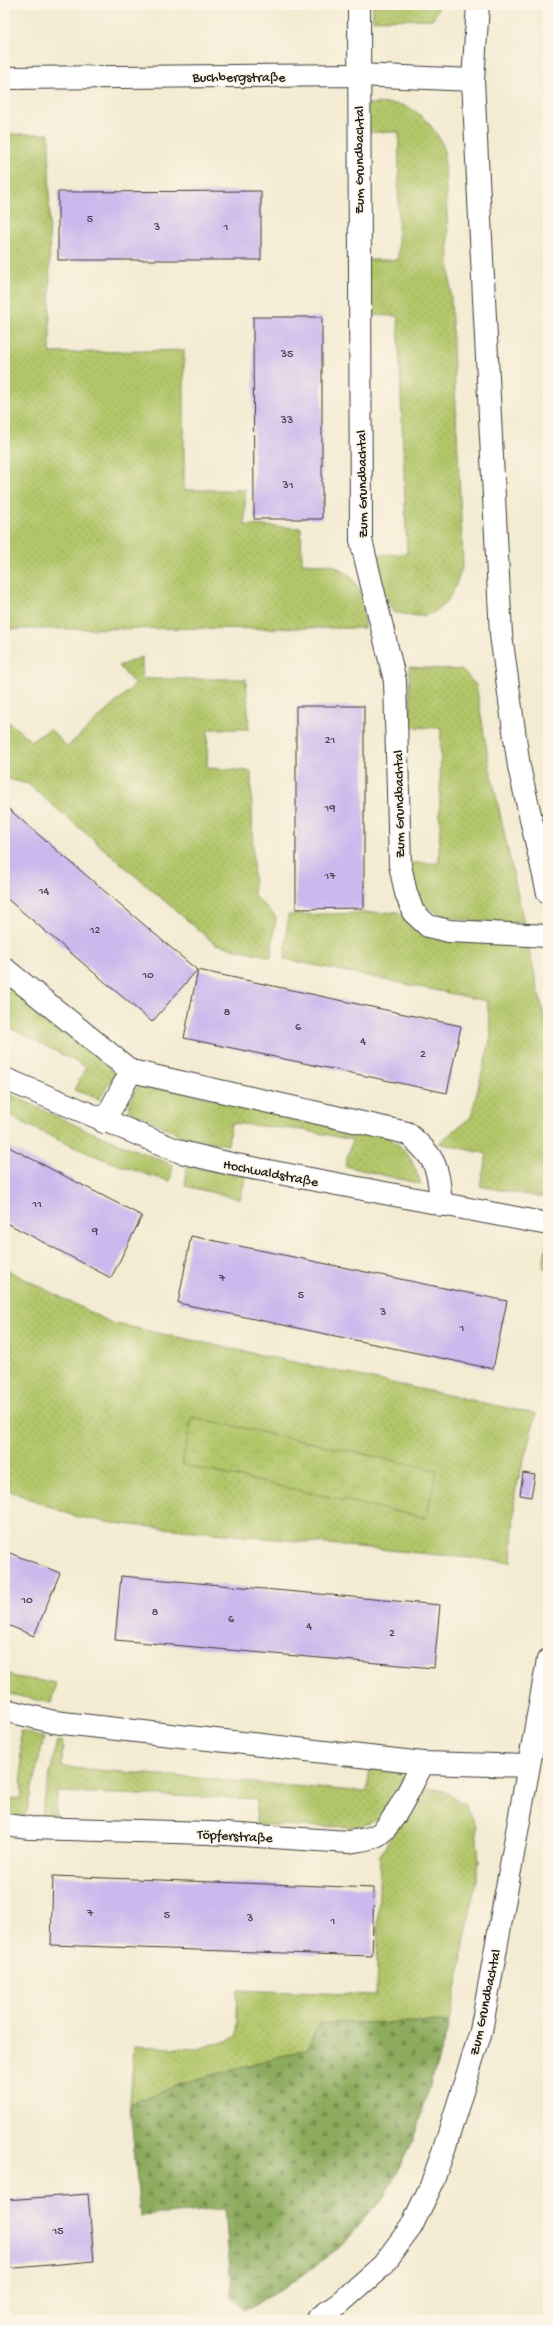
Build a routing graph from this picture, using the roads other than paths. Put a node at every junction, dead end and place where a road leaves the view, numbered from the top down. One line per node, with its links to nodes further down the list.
1 (358, 5): 3 (street, Zum Grundbachtal)
2 (478, 5): 5 (street)
3 (358, 75): 4 (street, Buchbergstraße); 5 (street, Buchbergstraße); 7 (street, Zum Grundbachtal)
4 (5, 78)
5 (473, 80): 6 (street)
6 (548, 893)
7 (548, 936)
8 (5, 969): 9 (street)
9 (131, 1071): 11 (street); 12 (street)
10 (5, 1079): 11 (street, Hochwaldstraße)
11 (104, 1122): 12 (street, Hochwaldstraße)
12 (441, 1205): 13 (street, Hochwaldstraße)
13 (548, 1224)
14 (548, 1660): 17 (street, Zum Grundbachtal)
15 (5, 1710): 16 (street)
16 (423, 1763): 17 (street); 18 (street, Töpferstraße)
17 (528, 1766): 19 (street, Zum Grundbachtal)
18 (5, 1825)
19 (316, 2320)

